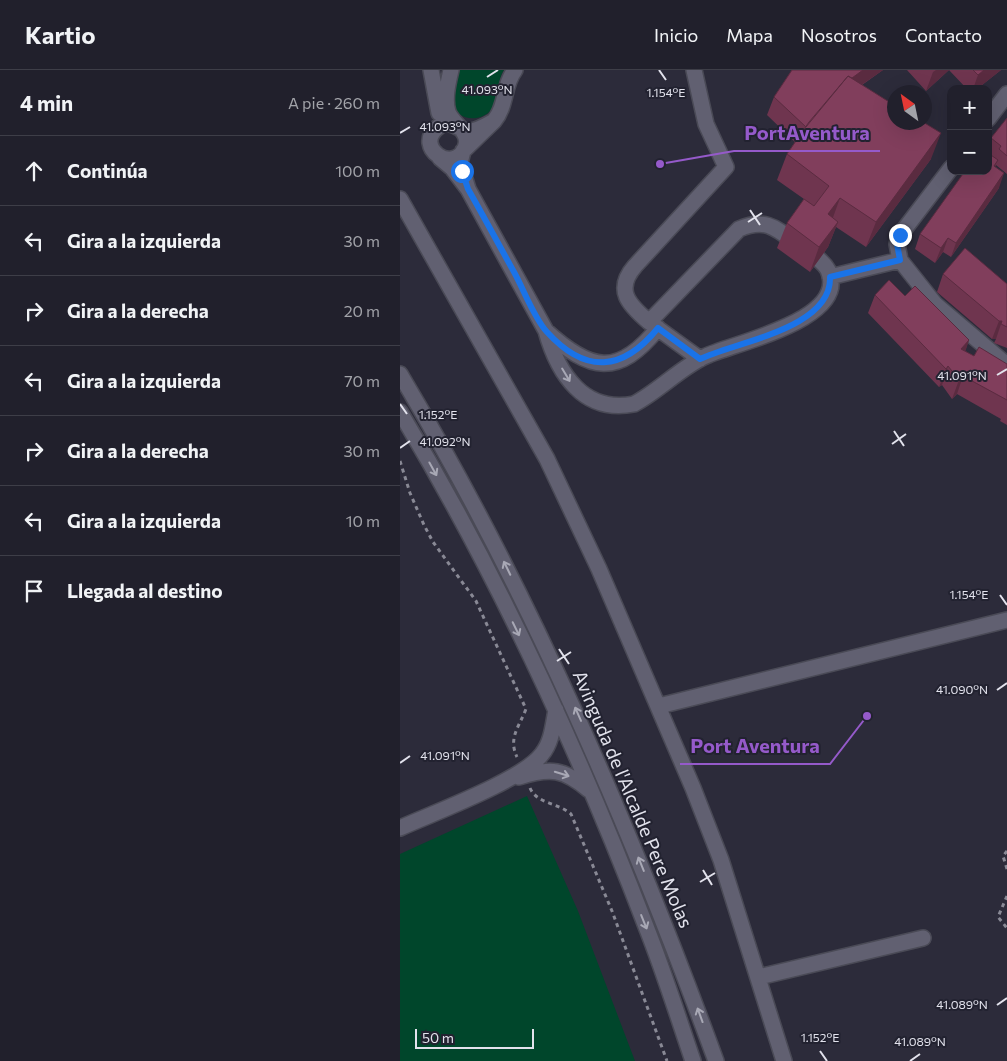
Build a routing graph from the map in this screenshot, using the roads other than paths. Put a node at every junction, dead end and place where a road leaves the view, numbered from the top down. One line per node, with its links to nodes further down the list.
1 (431, 70): 9 (street)
2 (451, 70): 8 (street)
3 (515, 70): 7 (street)
4 (694, 70): 18 (street)
5 (1007, 94): 6 (street)
6 (992, 114)
7 (494, 121): 8 (street); 10 (street)
8 (460, 127): 9 (street); 10 (street)
9 (433, 132): 11 (street)
10 (464, 150): 11 (street); 13 (street)
11 (440, 158): 13 (street)
12 (947, 173): 16 (street)
13 (468, 189): 19 (street)
14 (400, 191): 15 (street)
15 (402, 202): 25 (street)
16 (900, 260): 17 (street); 21 (street)
17 (830, 277): 18 (street); 20 (street)
18 (654, 325): 19 (street); 20 (street)
19 (546, 331): 20 (street, one-way to 20)
20 (700, 359)
21 (1007, 365)
22 (400, 374): 33 (street, Avinguda de l'Alcalde Pere Molas, one-way to 22)
23 (400, 412): 26 (street, Avinguda de l'Alcalde Pere Molas, one-way to 26)
24 (1007, 620): 25 (street)
25 (659, 706): 31 (street)
26 (556, 710): 27 (street); 28 (street, Avinguda de l'Alcalde Pere Molas)
27 (498, 784): 28 (street, one-way to 28); 29 (street)
28 (590, 791): 32 (street, Avinguda de l'Alcalde Pere Molas, one-way to 32)
29 (400, 828)
30 (923, 938): 31 (street)
31 (759, 977): 34 (street)
32 (693, 1061)
33 (716, 1061)
34 (784, 1061)

